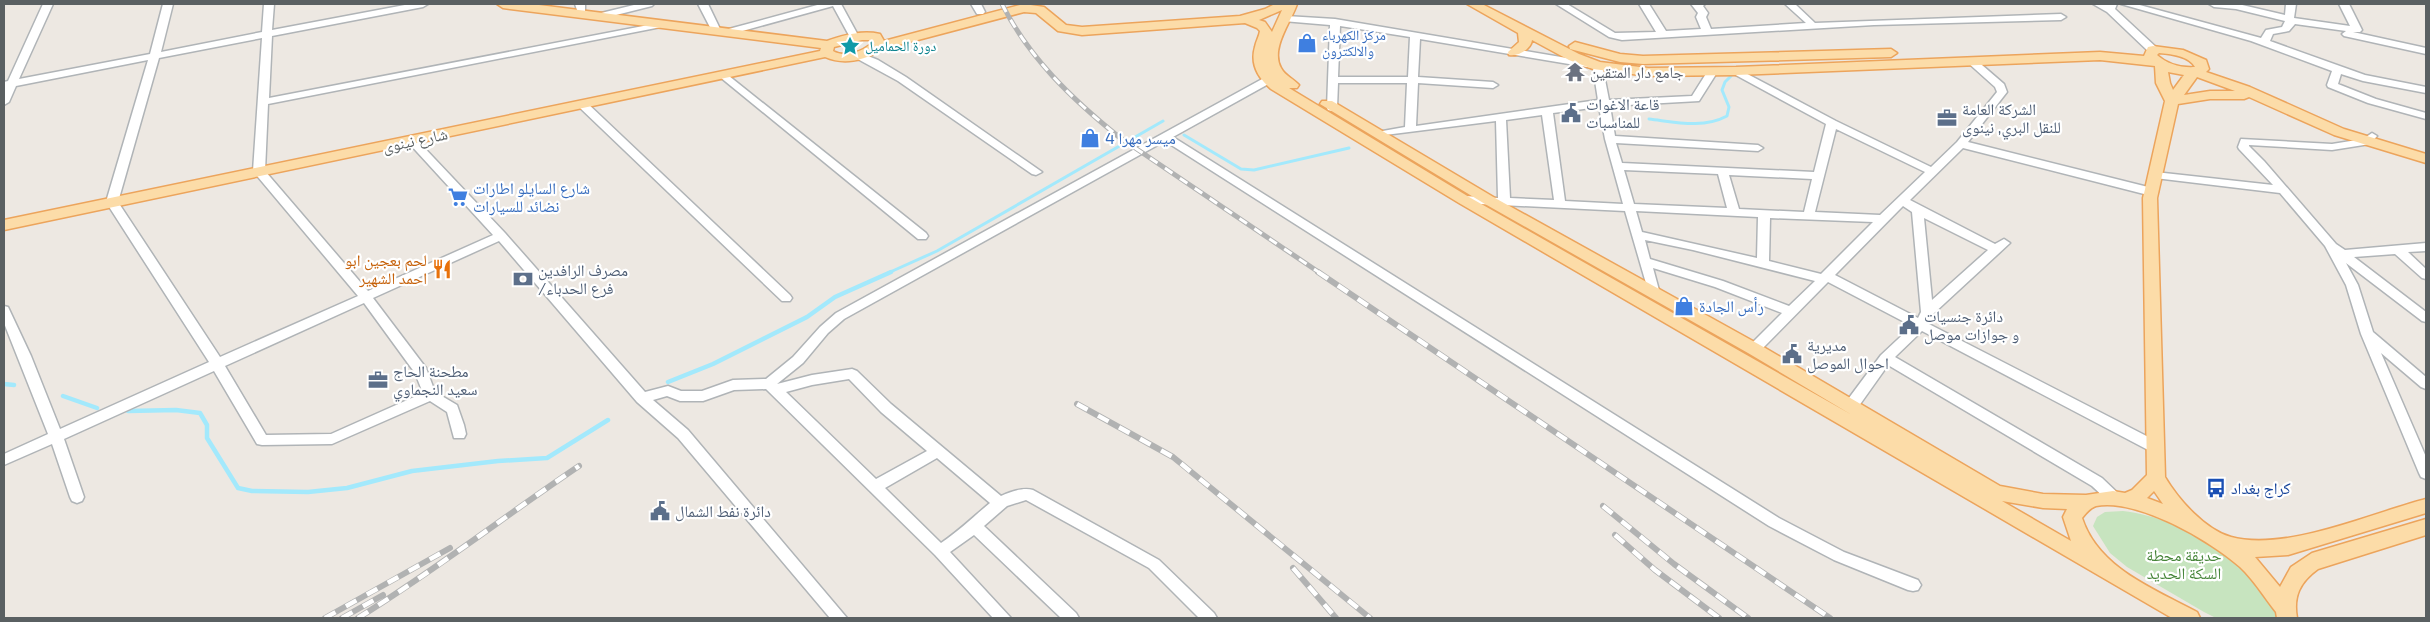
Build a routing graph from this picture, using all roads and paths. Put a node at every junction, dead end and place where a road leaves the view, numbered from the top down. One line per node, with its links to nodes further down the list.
1 (48, 4): 63 (street)
2 (168, 4): 48 (street)
3 (269, 4): 37 (street)
4 (423, 4): 37 (street)
5 (503, 4): 25 (main road)
6 (649, 4): 27 (street)
7 (703, 4): 38 (street)
8 (830, 4): 38 (street)
9 (836, 4): 42 (street)
10 (1010, 4): 23 (main road)
11 (1473, 4): 35 (main road)
12 (1494, 4): 50 (main road)
13 (1561, 4): 41 (street)
14 (1644, 4): 41 (street)
15 (1700, 4): 39 (street)
16 (1790, 4): 33 (street)
17 (2098, 4): 22 (street)
18 (2126, 4): 43 (street)
19 (2214, 4): 30 (street)
20 (2291, 4): 30 (street)
21 (2344, 4): 34 (street)
22 (2111, 7): 50 (street)
23 (978, 8): 44 (main road)
24 (1044, 8): 29 (main road); 44 (main road)
25 (581, 9): 27 (main road)
26 (1287, 9): 29 (main road); 31 (street); 52 (main road)
27 (600, 16): 32 (main road)
28 (2061, 17): 33 (street)
29 (1244, 19): 52 (main road)
30 (2292, 21): 34 (street); 43 (street)
31 (1335, 22): 40 (street); 61 (street)
32 (661, 24): 38 (main road); 70 (street)
33 (1811, 26): 39 (street)
34 (2331, 29): 36 (street); 46 (street)
35 (1524, 30): 47 (main road); 53 (main road)
36 (2316, 30)
37 (268, 32): 48 (street); 70 (street)
38 (722, 32): 45 (main road)
39 (1708, 32): 41 (street)
40 (1415, 35): 47 (street); 62 (street)
41 (1663, 35)
42 (854, 37): 44 (main road); 45 (main road)
43 (2264, 42): 55 (street)
44 (878, 43): 49 (main road)
45 (828, 49): 49 (main road); 58 (main road, شارع نينوى)
46 (2426, 51)
47 (1514, 52): 53 (street)
48 (155, 55): 63 (street); 100 (street)
49 (858, 55): 90 (street)
50 (2155, 57): 51 (main road); 54 (main road); 67 (main road)
51 (1972, 61): 57 (main road); 84 (street)
52 (1266, 64): 60 (main road); 73 (main road)
53 (1598, 66): 56 (main road); 72 (street)
54 (2196, 69): 66 (main road); 67 (main road); 82 (main road)
55 (2338, 70): 59 (street); 68 (street)
56 (1713, 71): 57 (main road); 72 (street)
57 (1736, 71): 77 (street)
58 (724, 74): 71 (main road, شارع نينوى); 111 (street)
59 (2363, 78): 65 (street); 68 (street)
60 (1268, 80): 80 (street); 97 (main road)
61 (1333, 80): 62 (street); 73 (street)
62 (1412, 80): 64 (street); 78 (street)
63 (7, 84): 69 (street)
64 (1493, 85)
65 (2426, 90)
66 (2257, 96): 67 (main road); 82 (main road)
67 (2172, 101): 93 (main road)
68 (2372, 101): 75 (street)
69 (4, 102)
70 (264, 102): 89 (street)
71 (582, 104): 83 (main road, شارع نينوى); 122 (street)
72 (1603, 104): 74 (street); 81 (street)
73 (1332, 108): 79 (main road)
74 (1547, 111): 76 (street); 101 (street)
75 (2426, 116)
76 (1501, 118): 78 (street); 99 (street)
77 (1832, 123): 92 (street); 94 (street)
78 (1410, 130): 79 (street)
79 (1381, 134): 99 (main road)
80 (1165, 138): 133 (street); 156 (street)
81 (1610, 139): 85 (street); 88 (street)
82 (2369, 139): 86 (main road); 87 (main road); 95 (street)
83 (412, 141): 89 (main road, شارع نينوى); 110 (street)
84 (1961, 144): 92 (street); 96 (street)
85 (1758, 148)
86 (2426, 150)
87 (2426, 159)
88 (1619, 166): 91 (street); 102 (street)
89 (260, 172): 100 (main road, شارع نينوى); 121 (street)
90 (1036, 172)
91 (1723, 172): 94 (street); 104 (street)
92 (1933, 172): 98 (street)
93 (2156, 175): 95 (street); 96 (main road)
94 (1818, 176): 106 (street)
95 (2283, 190): 112 (street)
96 (2152, 192): 139 (main road)
97 (1464, 200): 99 (street); 155 (main road)
98 (1904, 200): 103 (street); 107 (street)
99 (1497, 201): 101 (street); 120 (main road)
100 (112, 202): 108 (main road, شارع نينوى); 131 (street)
101 (1560, 203): 102 (street)
102 (1629, 207): 104 (street); 109 (street)
103 (1918, 210): 125 (street); 125 (street)
104 (1734, 212): 105 (street)
105 (1764, 213): 106 (street); 117 (street)
106 (1809, 215): 107 (street)
107 (1883, 219): 119 (street)
108 (4, 225)
109 (1638, 235): 116 (street); 117 (street)
110 (502, 236): 121 (street); 135 (street)
111 (922, 236)
112 (2330, 244): 115 (street); 128 (street)
113 (2426, 247): 114 (street)
114 (2398, 250): 115 (street); 118 (street)
115 (2343, 254): 126 (street)
116 (1645, 262): 120 (street); 124 (street)
117 (1763, 264): 119 (street)
118 (2426, 274)
119 (1826, 278): 124 (street); 127 (street)
120 (1654, 294): 129 (main road)
121 (364, 296): 131 (street); 134 (street)
122 (786, 298)
123 (4, 310): 138 (street)
124 (1791, 312): 129 (street)
125 (1927, 312): 127 (street)
126 (2426, 318)
127 (1920, 325): 130 (street); 139 (street)
128 (2367, 334): 132 (street); 142 (street)
129 (1754, 349): 136 (main road)
130 (1886, 358): 136 (street); 146 (street)
131 (217, 364): 134 (street); 138 (street)
132 (2426, 384)
133 (772, 387): 135 (street); 140 (street); 144 (street)
134 (430, 394): 137 (street)
135 (642, 398): 158 (street)
136 (1851, 406): 147 (main road)
137 (458, 434)
138 (56, 436): 141 (street); 145 (street)
139 (2155, 447): 143 (main road)
140 (938, 451): 144 (street); 148 (street)
141 (4, 460)
142 (2426, 473)
143 (2156, 477): 146 (main road); 151 (main road)
144 (874, 487): 154 (street)
145 (77, 497)
146 (2122, 500): 147 (main road); 151 (main road)
147 (2086, 502): 155 (main road)
148 (999, 503): 150 (street); 161 (street)
149 (2426, 506): 153 (main road)
150 (973, 525): 154 (street); 160 (street)
151 (2194, 526): 153 (main road)
152 (2426, 527): 157 (main road)
153 (2222, 544): 157 (main road)
154 (940, 551): 159 (street)
155 (2110, 573): 162 (main road)
156 (1913, 584)
157 (2286, 614)
158 (839, 618)
159 (1003, 618)
160 (1071, 618)
161 (1209, 618)
162 (2190, 618)

